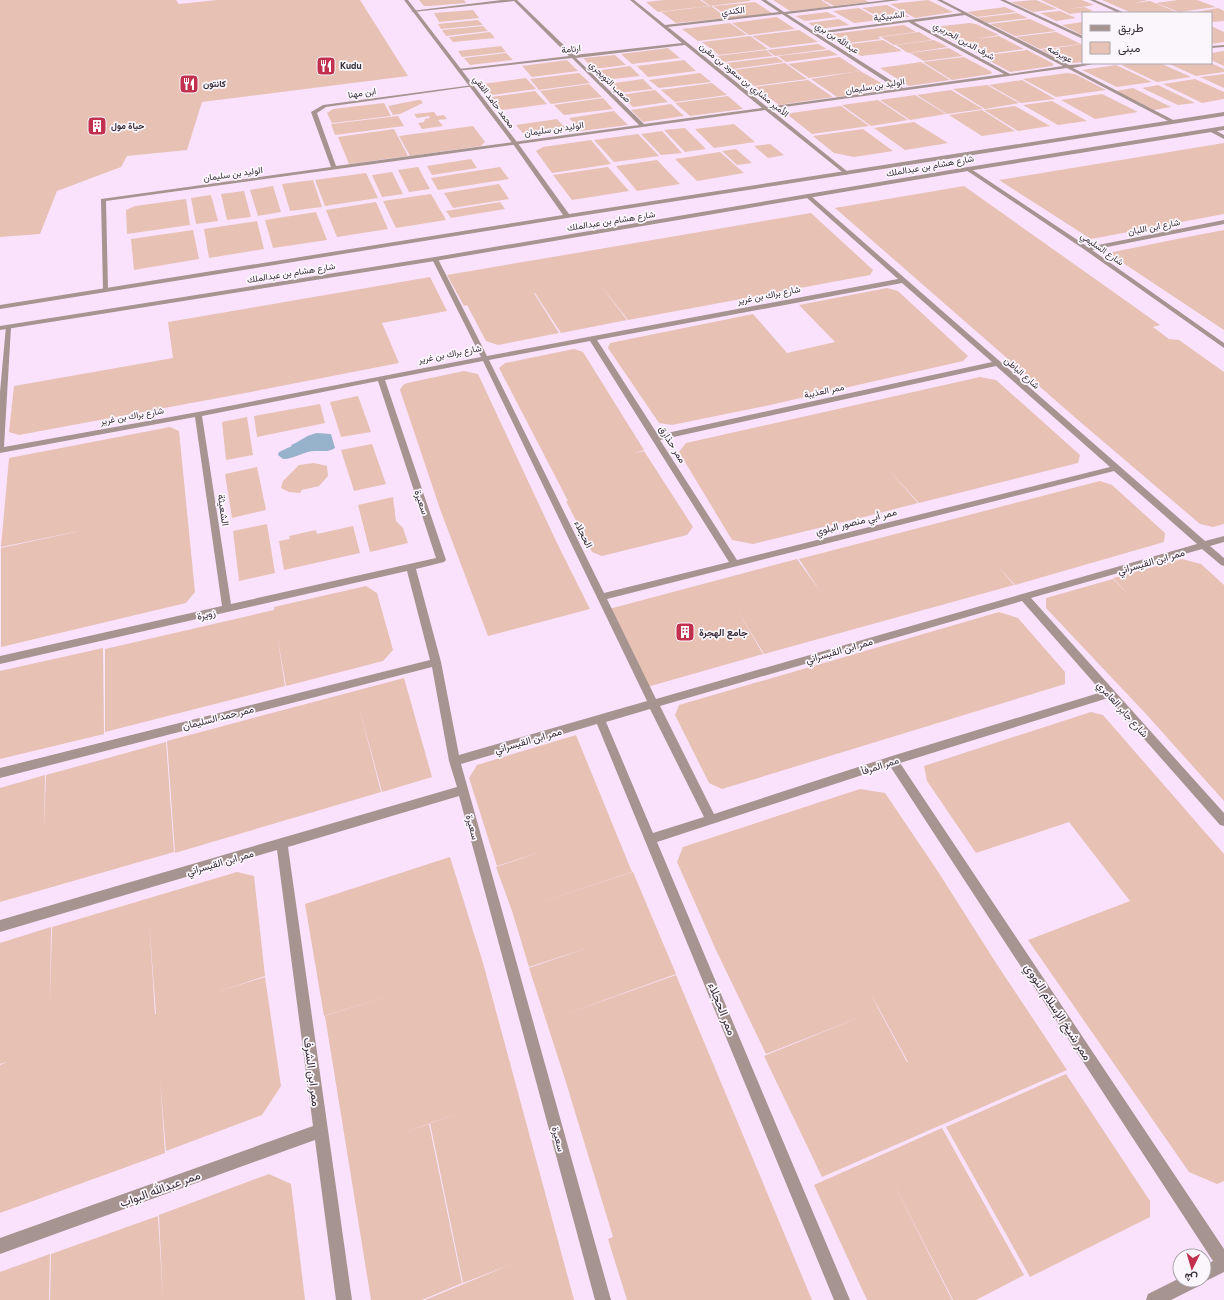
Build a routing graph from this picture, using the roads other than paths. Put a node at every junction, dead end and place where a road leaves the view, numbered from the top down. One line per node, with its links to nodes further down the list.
1 (406, 0): 9 (street, محمد حامد الفقي)
2 (514, 0): 9 (street); 20 (street, صعب التويجري)
3 (632, 0): 14 (street, الأمير مشاري بن سعود بن مقرن)
4 (763, 0): 11 (street, عبدالله بن بري)
5 (898, 0): 11 (street, الكندي)
6 (939, 0): 12 (street, عويرضه)
7 (1002, 0): 16 (street)
8 (1092, 0): 10 (street)
9 (414, 11): 23 (street, محمد حامد الفقي)
10 (1121, 12)
11 (784, 13): 14 (street, الكندي); 15 (street, عبدالله بن بري)
12 (966, 14): 13 (street, الشبيكية); 22 (street, عويرضه)
13 (911, 22): 15 (street, الشبيكية); 24 (street, شرف الدين الحريري)
14 (665, 26): 17 (street, الأمير مشاري بن سعود بن مقرن)
15 (814, 33): 26 (street, عبدالله بن بري)
16 (1082, 38)
17 (685, 44): 20 (street, ارتامة); 27 (street, الأمير مشاري بن سعود بن مقرن)
18 (1224, 46): 19 (street)
19 (1212, 47)
20 (573, 57): 23 (street, ارتامة); 30 (street, صعب التويجري)
21 (1088, 64): 22 (street, الوليد بن سليمان)
22 (1066, 67): 24 (street, الوليد بن سليمان); 29 (street, عويرضه)
23 (459, 70): 25 (street, محمد حامد الفقي)
24 (1009, 75): 26 (street, الوليد بن سليمان)
25 (473, 86): 34 (street, محمد حامد الفقي); 35 (street, ابن مهنا)
26 (902, 90): 27 (street, الوليد بن سليمان)
27 (767, 109): 30 (street, الوليد بن سليمان); 37 (street, الأمير مشاري بن سعود بن مقرن)
28 (1224, 114): 29 (street, شارع هشام بن عبدالملك)
29 (1174, 122): 37 (street, شارع هشام بن عبدالملك)
30 (642, 125): 34 (street, الوليد بن سليمان)
31 (1224, 128): 32 (street, شارع هشام بن عبدالملك)
32 (1211, 130): 33 (street); 36 (street, شارع هشام بن عبدالملك)
33 (1224, 137)
34 (515, 143): 35 (street, الوليد بن سليمان); 39 (street, محمد حامد الفقي)
35 (334, 169): 44 (street, الوليد بن سليمان)
36 (968, 169): 38 (street, شارع هشام بن عبدالملك); 41 (street, شارع السليمي)
37 (846, 173): 39 (street, شارع هشام بن عبدالملك)
38 (809, 197): 42 (street, شارع هشام بن عبدالملك); 43 (street, شارع الباطن)
39 (567, 216): 44 (street, شارع هشام بن عبدالملك)
40 (1224, 222): 41 (street, شارع ابن اللبان)
41 (1087, 249): 48 (street, شارع السليمي)
42 (435, 259): 46 (street, شارع هشام بن عبدالملك); 49 (street, الحجلاء)
43 (905, 280): 47 (street, شارع براك بن غرير); 50 (street, شارع الباطن)
44 (105, 289): 45 (street, شارع هشام بن عبدالملك)
45 (0, 307)
46 (4, 327): 54 (street)
47 (592, 338): 49 (street, شارع براك بن غرير); 53 (street, ممر حذارق)
48 (1224, 346)
49 (486, 358): 51 (street, شارع براك بن غرير); 61 (street, الحجلاء)
50 (997, 364): 53 (street, ممر العذيبة); 55 (street, شارع الباطن)
51 (381, 378): 52 (street, شارع براك بن غرير); 60 (street, سعيرة)
52 (198, 414): 54 (street, شارع براك بن غرير); 63 (street, الشعيثة)
53 (656, 438): 58 (street, ممر حذارق)
54 (0, 450)
55 (1115, 468): 57 (street, شارع الباطن); 58 (street, ممر أبي منصور البلوي)
56 (1224, 540): 57 (street, ممر ابن القيسراني)
57 (1204, 545): 59 (street, شارع الباطن); 62 (street, ممر ابن القيسراني)
58 (734, 563): 61 (street, ممر أبي منصور البلوي)
59 (1224, 563)
60 (411, 567): 63 (street, زويرة); 65 (street, سعيرة)
61 (603, 597): 67 (street, الحجلاء)
62 (1024, 597): 66 (street, شارع جابر العامري); 67 (street, ممر ابن القيسراني)
63 (227, 609): 64 (street, زويرة)
64 (0, 660)
65 (436, 662): 69 (street, سعيرة); 71 (street, ممر حمد السليمان)
66 (1109, 694): 70 (street, ممر المرفأ); 74 (street, شارع جابر العامري)
67 (652, 704): 68 (street, ممر ابن القيسراني); 73 (street, الحجلاء)
68 (600, 719): 69 (street, ممر ابن القيسراني); 75 (street, ممر الحجلاء)
69 (455, 761): 72 (street, سعيرة)
70 (892, 761): 73 (street, ممر المرفأ); 80 (street, ممر شيخ الإسلام النووي)
71 (0, 773)
72 (463, 790): 76 (street, ممر ابن القيسراني); 84 (street, سعيرة)
73 (711, 820): 75 (street, ممر المرفأ)
74 (1224, 821)
75 (651, 839): 85 (street, ممر الحجلاء)
76 (282, 844): 77 (street, ممر ابن القيسراني); 78 (street, ممر ابن الشرف)
77 (0, 926)
78 (320, 1131): 79 (street, ممر عبدالله البواب); 83 (street, ممر ابن الشرف)
79 (0, 1246)
80 (1224, 1264): 81 (street)
81 (1212, 1270)
82 (1177, 1288): 86 (street)
83 (344, 1300)
84 (603, 1300)
85 (842, 1300)
86 (1154, 1300)

